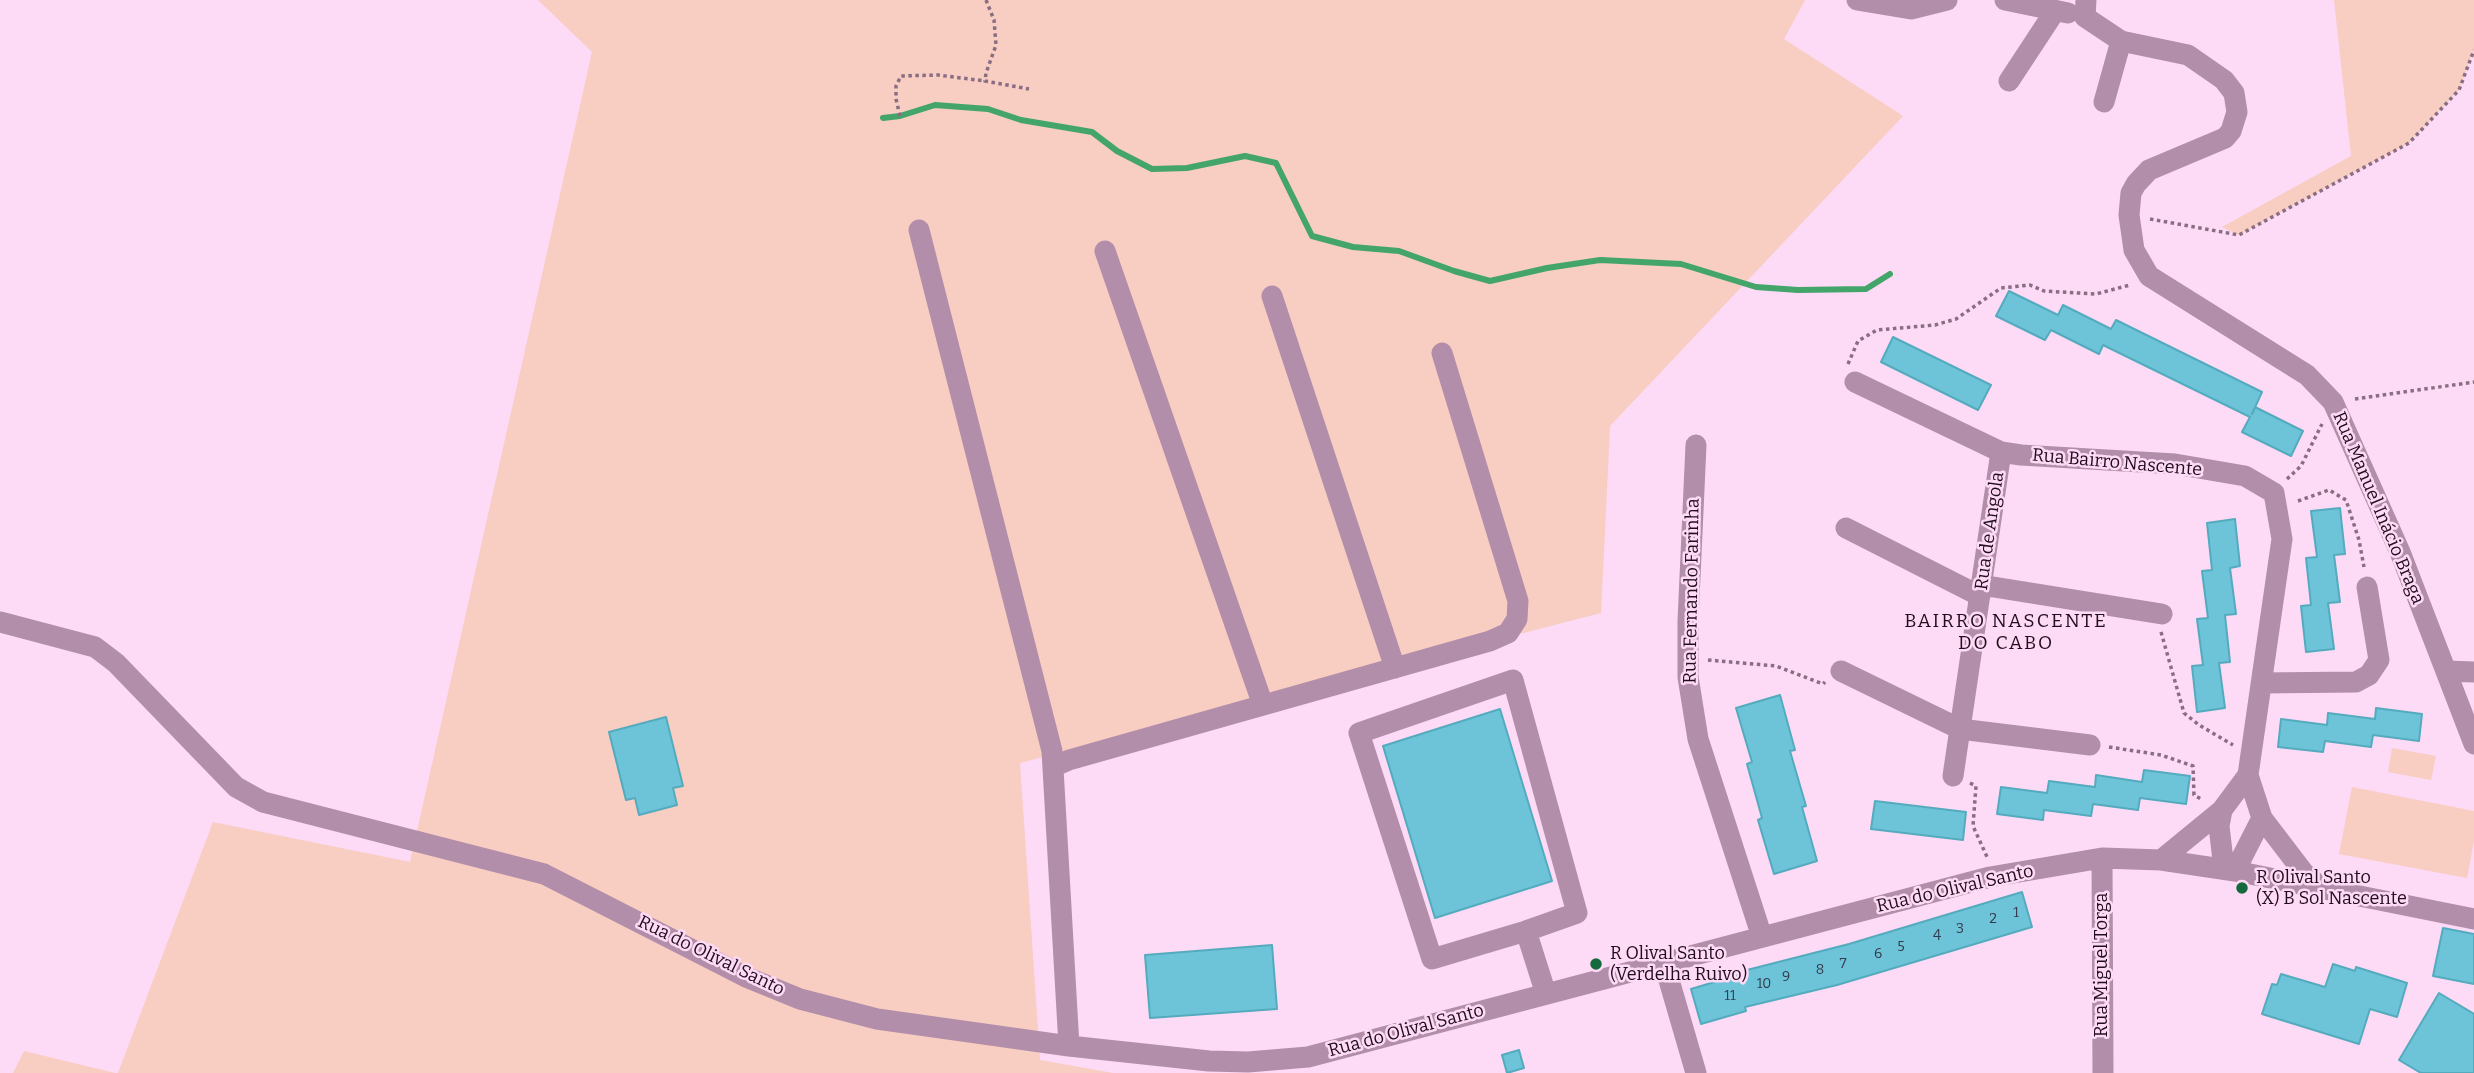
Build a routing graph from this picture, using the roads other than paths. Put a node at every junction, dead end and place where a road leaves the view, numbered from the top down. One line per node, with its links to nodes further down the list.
1 (1857, 0): 2 (street)
2 (1947, 0)
3 (2005, 0): 4 (street)
4 (2052, 6): 5 (street); 7 (street)
5 (2086, 8): 6 (street)
6 (2121, 41): 8 (street); 23 (street, Rua Manuel Inácio Braga)
7 (2009, 81)
8 (2104, 102)
9 (919, 230): 30 (street)
10 (1105, 251): 26 (street)
11 (1272, 296): 21 (street)
12 (1442, 353): 21 (street)
13 (1855, 382): 15 (street, Rua Bairro Nascente)
14 (1696, 445): 41 (street, Rua Fernando Farinha)
15 (2001, 452): 18 (street, Rua de Angola); 25 (street, Rua Bairro Nascente)
16 (1846, 528): 18 (street)
17 (2367, 587): 25 (street)
18 (1981, 591): 19 (street); 27 (street, Rua de Angola)
19 (2162, 614)
20 (0, 622): 44 (street, Rua do Olival Santo)
21 (1395, 668): 26 (street)
22 (1841, 671): 27 (street)
23 (2446, 671): 24 (street); 28 (street, Rua Manuel Inácio Braga)
24 (2474, 672)
25 (2261, 683): 31 (street)
26 (1263, 705): 30 (street)
27 (1960, 729): 29 (street); 32 (street, Rua de Angola)
28 (2474, 744)
29 (2090, 745)
30 (1054, 767): 44 (street)
31 (2248, 775): 33 (street); 34 (street)
32 (1953, 776)
33 (2222, 810): 36 (street); 37 (street)
34 (2262, 818): 37 (street); 38 (street)
35 (2102, 858): 36 (street, Rua do Olival Santo); 41 (street, Rua do Olival Santo); 48 (street, Rua Miguel Torga)
36 (2161, 860): 37 (street, Rua do Olival Santo)
37 (2230, 870): 38 (street, Rua do Olival Santo)
38 (2319, 886): 39 (street, Rua do Olival Santo)
39 (2474, 919)
40 (1527, 931): 40 (street); 43 (street)
41 (1762, 937): 42 (street, Rua do Olival Santo)
42 (1664, 963): 43 (street, Rua do Olival Santo); 47 (street)
43 (1546, 994): 45 (street, Rua do Olival Santo)
44 (1069, 1046): 46 (street, Rua do Olival Santo)
45 (1309, 1065): 46 (street, Rua do Olival Santo)
46 (1210, 1067)
47 (1696, 1073)
48 (2103, 1073)

